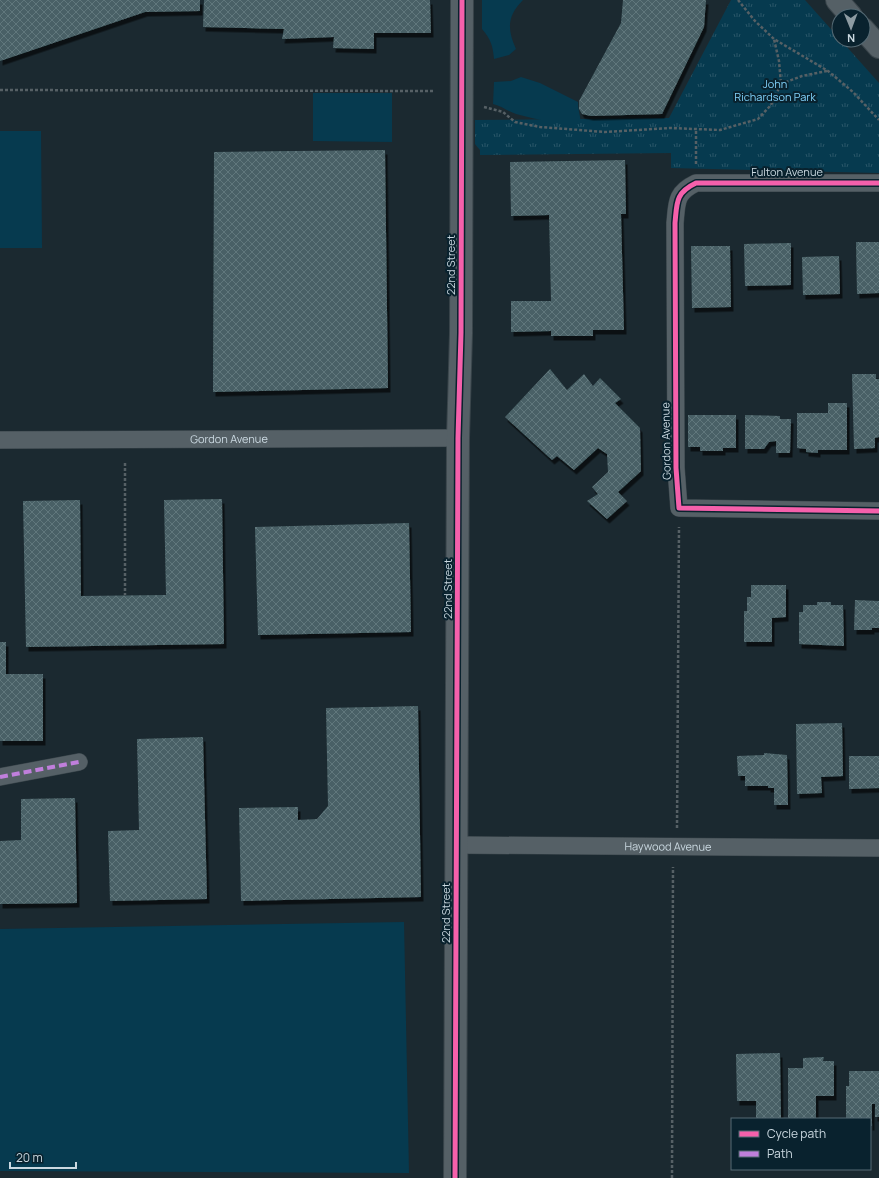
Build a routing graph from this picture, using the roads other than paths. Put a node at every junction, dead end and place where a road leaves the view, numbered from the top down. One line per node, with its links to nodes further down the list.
1 (462, 0): 8 (street, 22nd Street)
2 (837, 0): 3 (street)
3 (844, 8)
4 (871, 38): 5 (street)
5 (879, 47)
6 (879, 182): 7 (street, Fulton Avenue)
7 (696, 183): 10 (street, Gordon Avenue)
8 (458, 438): 9 (street, Gordon Avenue); 13 (street, 22nd Street)
9 (0, 440)
10 (879, 511)
11 (79, 762): 12 (street)
12 (0, 777)
13 (457, 845): 14 (street, Haywood Avenue); 15 (street, 22nd Street)
14 (879, 848)
15 (455, 1178)

